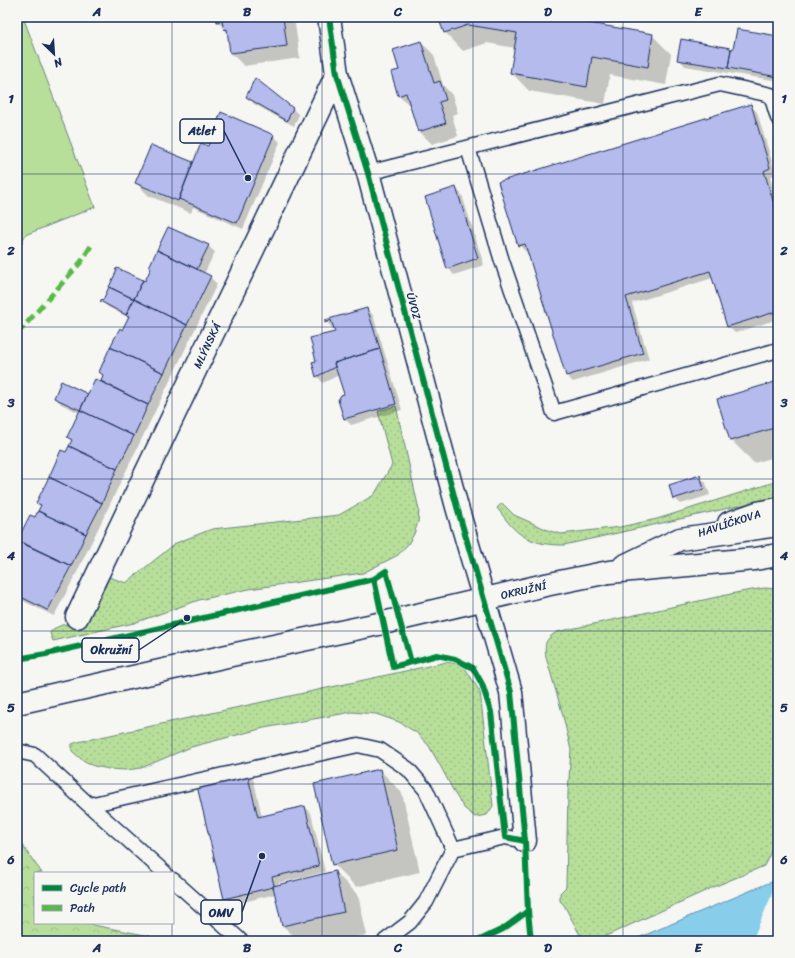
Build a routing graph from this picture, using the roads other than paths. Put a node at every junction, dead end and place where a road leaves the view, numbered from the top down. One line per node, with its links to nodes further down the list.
1 (329, 17): 2 (street, ÚVOZ)
2 (337, 74): 5 (street, ÚVOZ); 15 (street, MLÝNSKÁ)
3 (778, 118): 4 (lane)
4 (468, 148): 5 (lane); 6 (lane)
5 (368, 173): 14 (street, ÚVOZ)
6 (778, 350)
7 (778, 509): 9 (street, HAVLÍČKOVA)
8 (778, 526): 9 (street, OKRUŽNÍ)
9 (680, 539): 13 (street, OKRUŽNÍ)
10 (778, 555): 11 (street, OKRUŽNÍ)
11 (755, 559): 12 (street); 13 (street, OKRUŽNÍ)
12 (778, 561)
13 (610, 572): 14 (street, OKRUŽNÍ)
14 (484, 599): 16 (street, OKRUŽNÍ); 19 (street, ÚVOZ)
15 (77, 617)
16 (17, 703)
17 (17, 751): 18 (lane)
18 (89, 805): 20 (lane); 21 (lane)
19 (515, 839): 20 (lane)
20 (453, 849): 24 (lane)
21 (164, 872)
22 (174, 881): 23 (lane)
23 (241, 941)
24 (386, 941)

